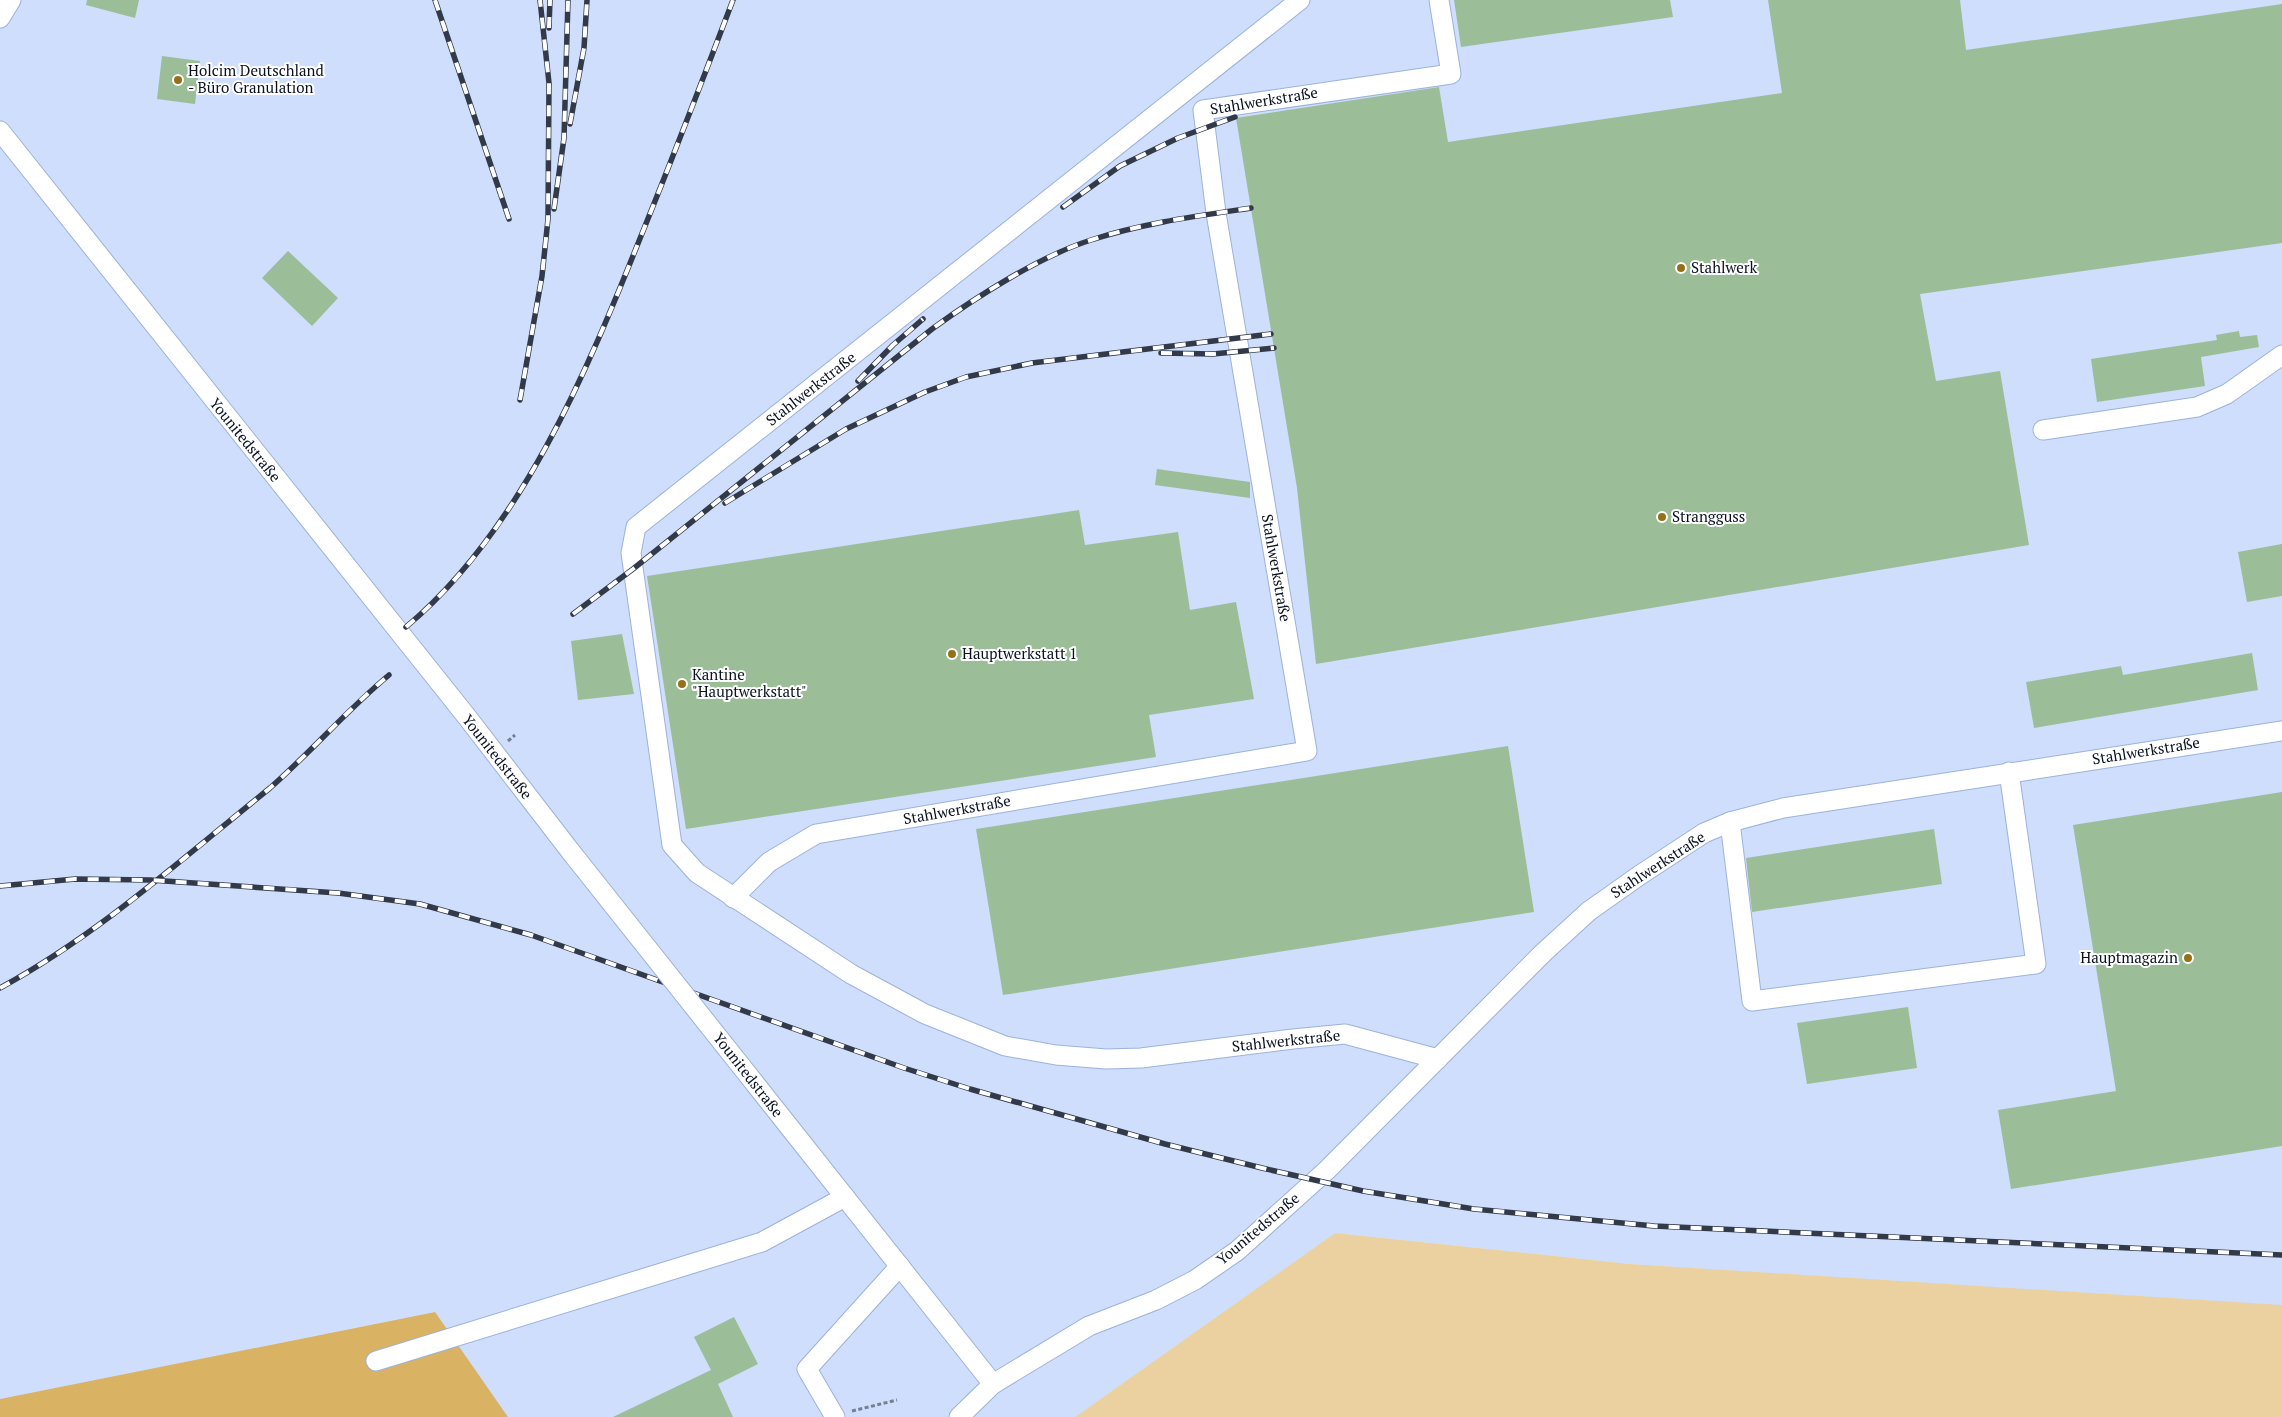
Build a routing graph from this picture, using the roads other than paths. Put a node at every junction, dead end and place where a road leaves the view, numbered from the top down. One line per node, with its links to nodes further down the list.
1 (11, 0): 4 (lane)
2 (1300, 0): 11 (lane, Stahlwerkstraße)
3 (1439, 0): 11 (lane, Stahlwerkstraße)
4 (0, 18)
5 (0, 131): 13 (lane, Younitedstraße, bridge)
6 (2282, 355): 7 (lane)
7 (2043, 430)
8 (2282, 731): 9 (lane, Stahlwerkstraße)
9 (2009, 772): 10 (lane, Stahlwerkstraße); 10 (lane)
10 (1730, 822): 12 (lane, Stahlwerkstraße)
11 (733, 898): 12 (lane, Stahlwerkstraße)
12 (1438, 1059): 16 (lane, Younitedstraße)
13 (845, 1197): 14 (lane, Younitedstraße); 15 (lane)
14 (900, 1266): 16 (lane, Younitedstraße); 17 (lane)
15 (376, 1361)
16 (993, 1384): 18 (lane, Younitedstraße)
17 (834, 1416)
18 (959, 1417)

